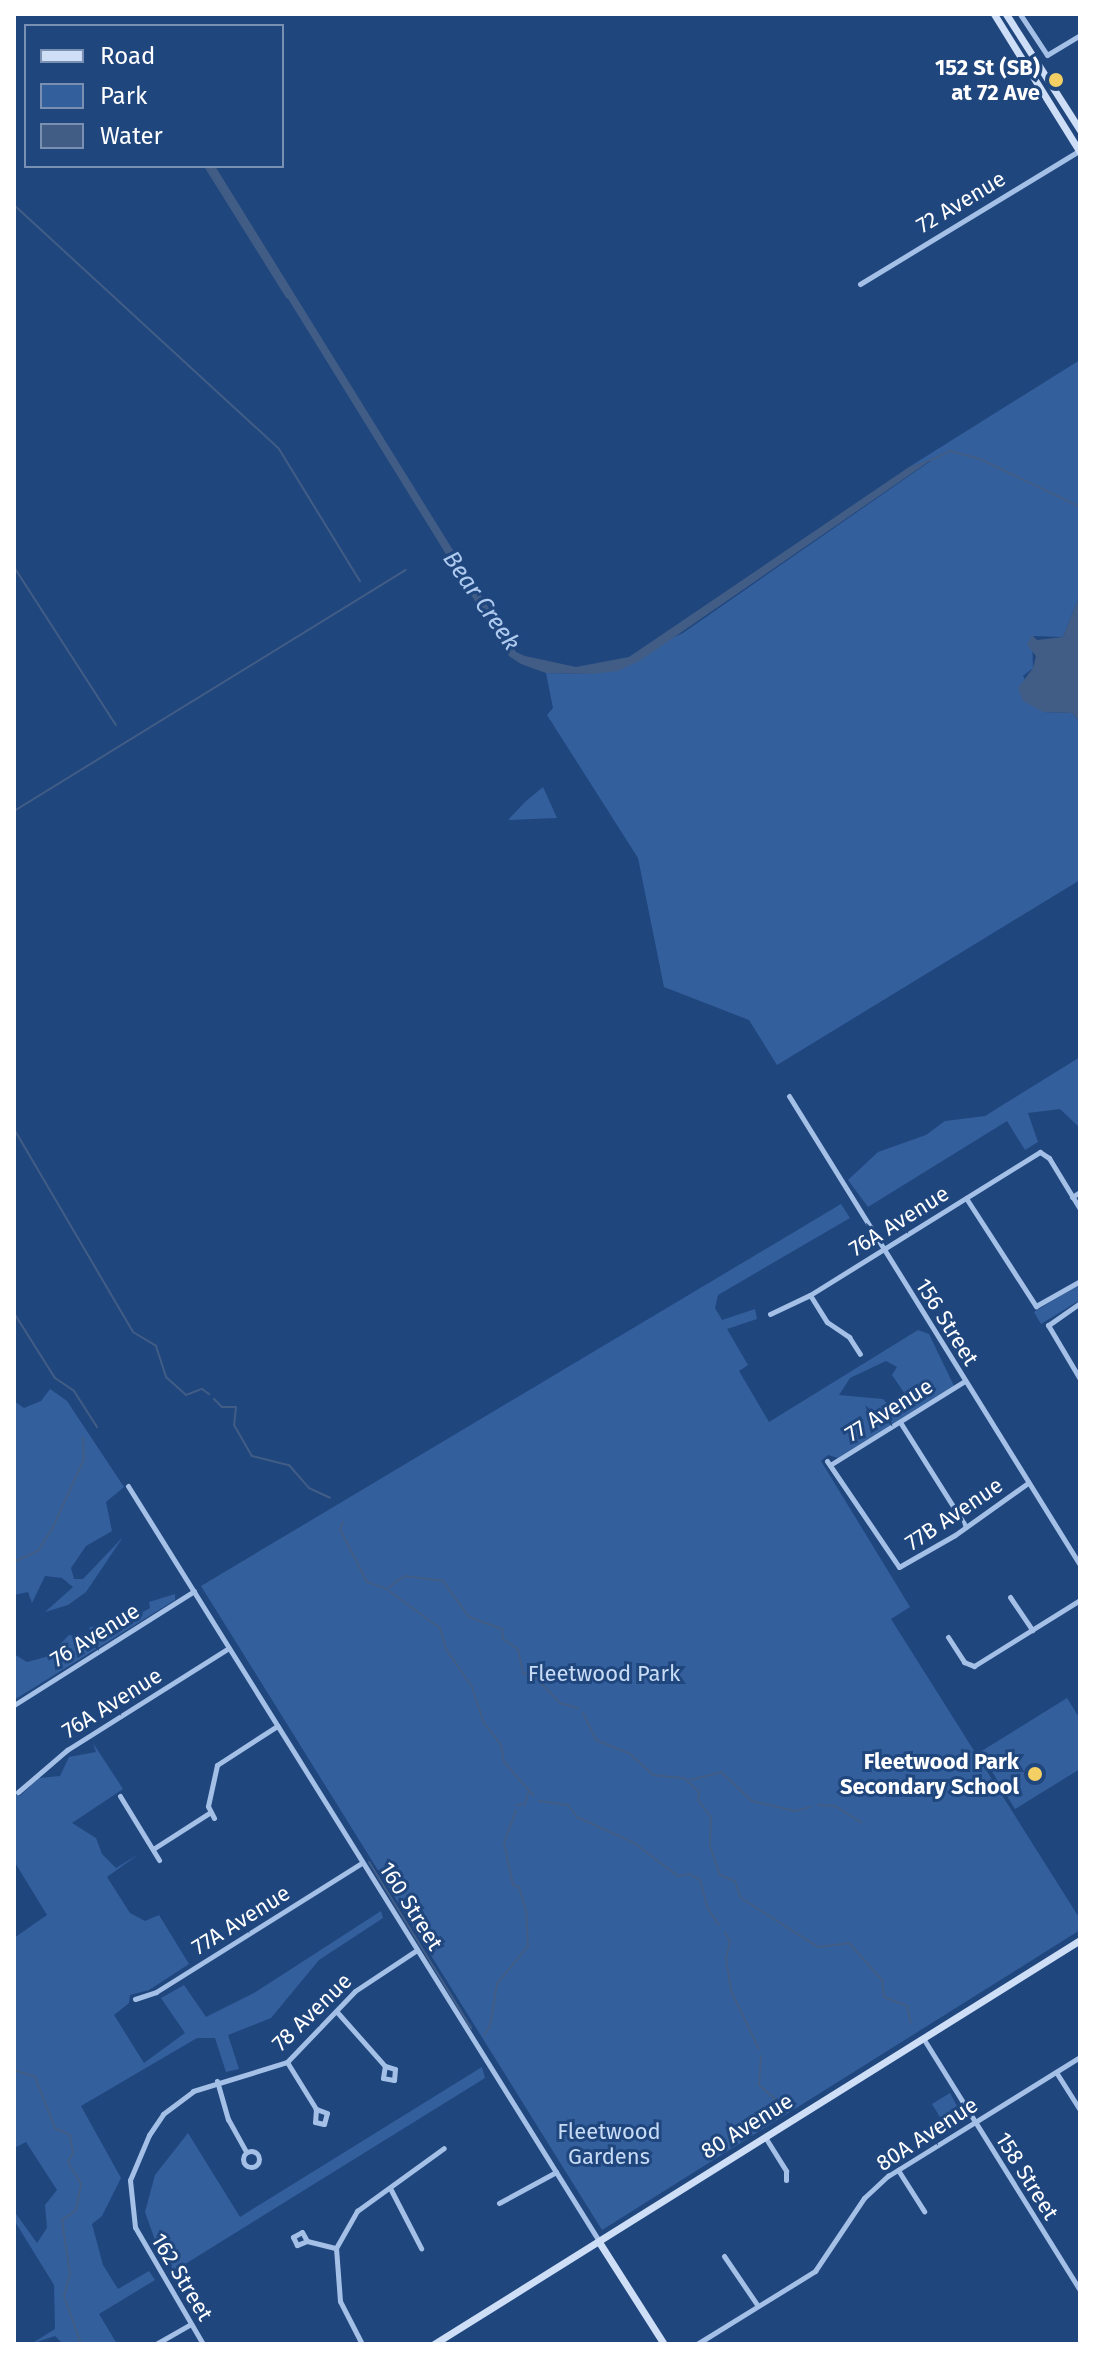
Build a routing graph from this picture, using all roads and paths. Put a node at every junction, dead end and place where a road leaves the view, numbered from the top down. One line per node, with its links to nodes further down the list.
1 (994, 14): 6 (street)
2 (1006, 14): 5 (street)
3 (1020, 14): 4 (street)
4 (1080, 35)
5 (1080, 130)
6 (1080, 151): 7 (street, 72 Avenue)
7 (860, 284)
8 (789, 1096): 13 (street, 156 Street)
9 (1080, 1192): 10 (street)
10 (1072, 1197): 11 (street, 76A Avenue); 12 (street)
11 (966, 1198): 13 (street, 76A Avenue); 14 (street)
12 (1080, 1209)
13 (883, 1249): 15 (street, 76A Avenue); 20 (street, 156 Street)
14 (1080, 1281)
15 (810, 1295): 17 (street, 76A Avenue); 18 (street)
16 (1080, 1303): 19 (street)
17 (770, 1314)
18 (860, 1354)
19 (1080, 1379)
20 (965, 1381): 21 (street, 77 Avenue); 22 (street, 156 Street)
21 (900, 1422): 24 (street); 26 (street, 77 Avenue)
22 (1028, 1483): 24 (street, 77B Avenue); 25 (street, 156 Street)
23 (128, 1486): 27 (street, 160 Street)
24 (966, 1527): 26 (street, 77B Avenue)
25 (1080, 1565)
26 (896, 1566)
27 (194, 1591): 32 (street, 160 Street); 33 (street, 76 Avenue)
28 (1010, 1597): 30 (street)
29 (1080, 1600): 30 (street)
30 (1032, 1630): 31 (street)
31 (948, 1637)
32 (229, 1648): 34 (street, 160 Street); 35 (street, 76A Avenue)
33 (14, 1705)
34 (277, 1726): 37 (street); 39 (street, 160 Street)
35 (18, 1792)
36 (120, 1796): 37 (street)
37 (153, 1849): 38 (street)
38 (159, 1860)
39 (362, 1863): 41 (street, 160 Street); 42 (street, 77A Avenue)
40 (1080, 1940): 44 (street, 80 Avenue)
41 (417, 1950): 43 (street, 78 Avenue); 58 (street, 160 Street)
42 (135, 1999)
43 (337, 2012): 46 (street, 78 Avenue); 47 (street)
44 (922, 2037): 52 (street, 158 Street); 54 (street, 80 Avenue)
45 (1080, 2057): 48 (street, 80A Avenue)
46 (287, 2062): 49 (street, 78 Avenue); 50 (street)
47 (385, 2066)
48 (1056, 2072): 51 (street); 52 (street, 80A Avenue)
49 (217, 2081): 53 (street, 78 Avenue); 56 (street)
50 (316, 2109)
51 (1080, 2110)
52 (975, 2122): 57 (street, 80A Avenue); 69 (street, 158 Street)
53 (149, 2135): 72 (street, 162 Street)
54 (765, 2137): 59 (street); 64 (street, 80 Avenue)
55 (444, 2148): 60 (street)
56 (246, 2151)
57 (898, 2170): 62 (street); 71 (street, 80A Avenue)
58 (556, 2172): 61 (street); 64 (street, 160 Street)
59 (786, 2180)
60 (390, 2188): 65 (street); 66 (street)
61 (499, 2203)
62 (924, 2211)
63 (307, 2241): 65 (street)
64 (599, 2242): 76 (street, 80 Avenue); 77 (street, 160 Street)
65 (336, 2248): 75 (street)
66 (421, 2248)
67 (724, 2256): 71 (street)
68 (1080, 2276): 69 (street)
69 (1073, 2280): 70 (street, 158 Street)
70 (1080, 2290)
71 (758, 2306): 78 (street, 80A Avenue)
72 (191, 2324): 73 (street); 74 (street, 162 Street)
73 (156, 2344)
74 (203, 2344)
75 (362, 2344)
76 (434, 2344)
77 (664, 2344)
78 (697, 2344)

